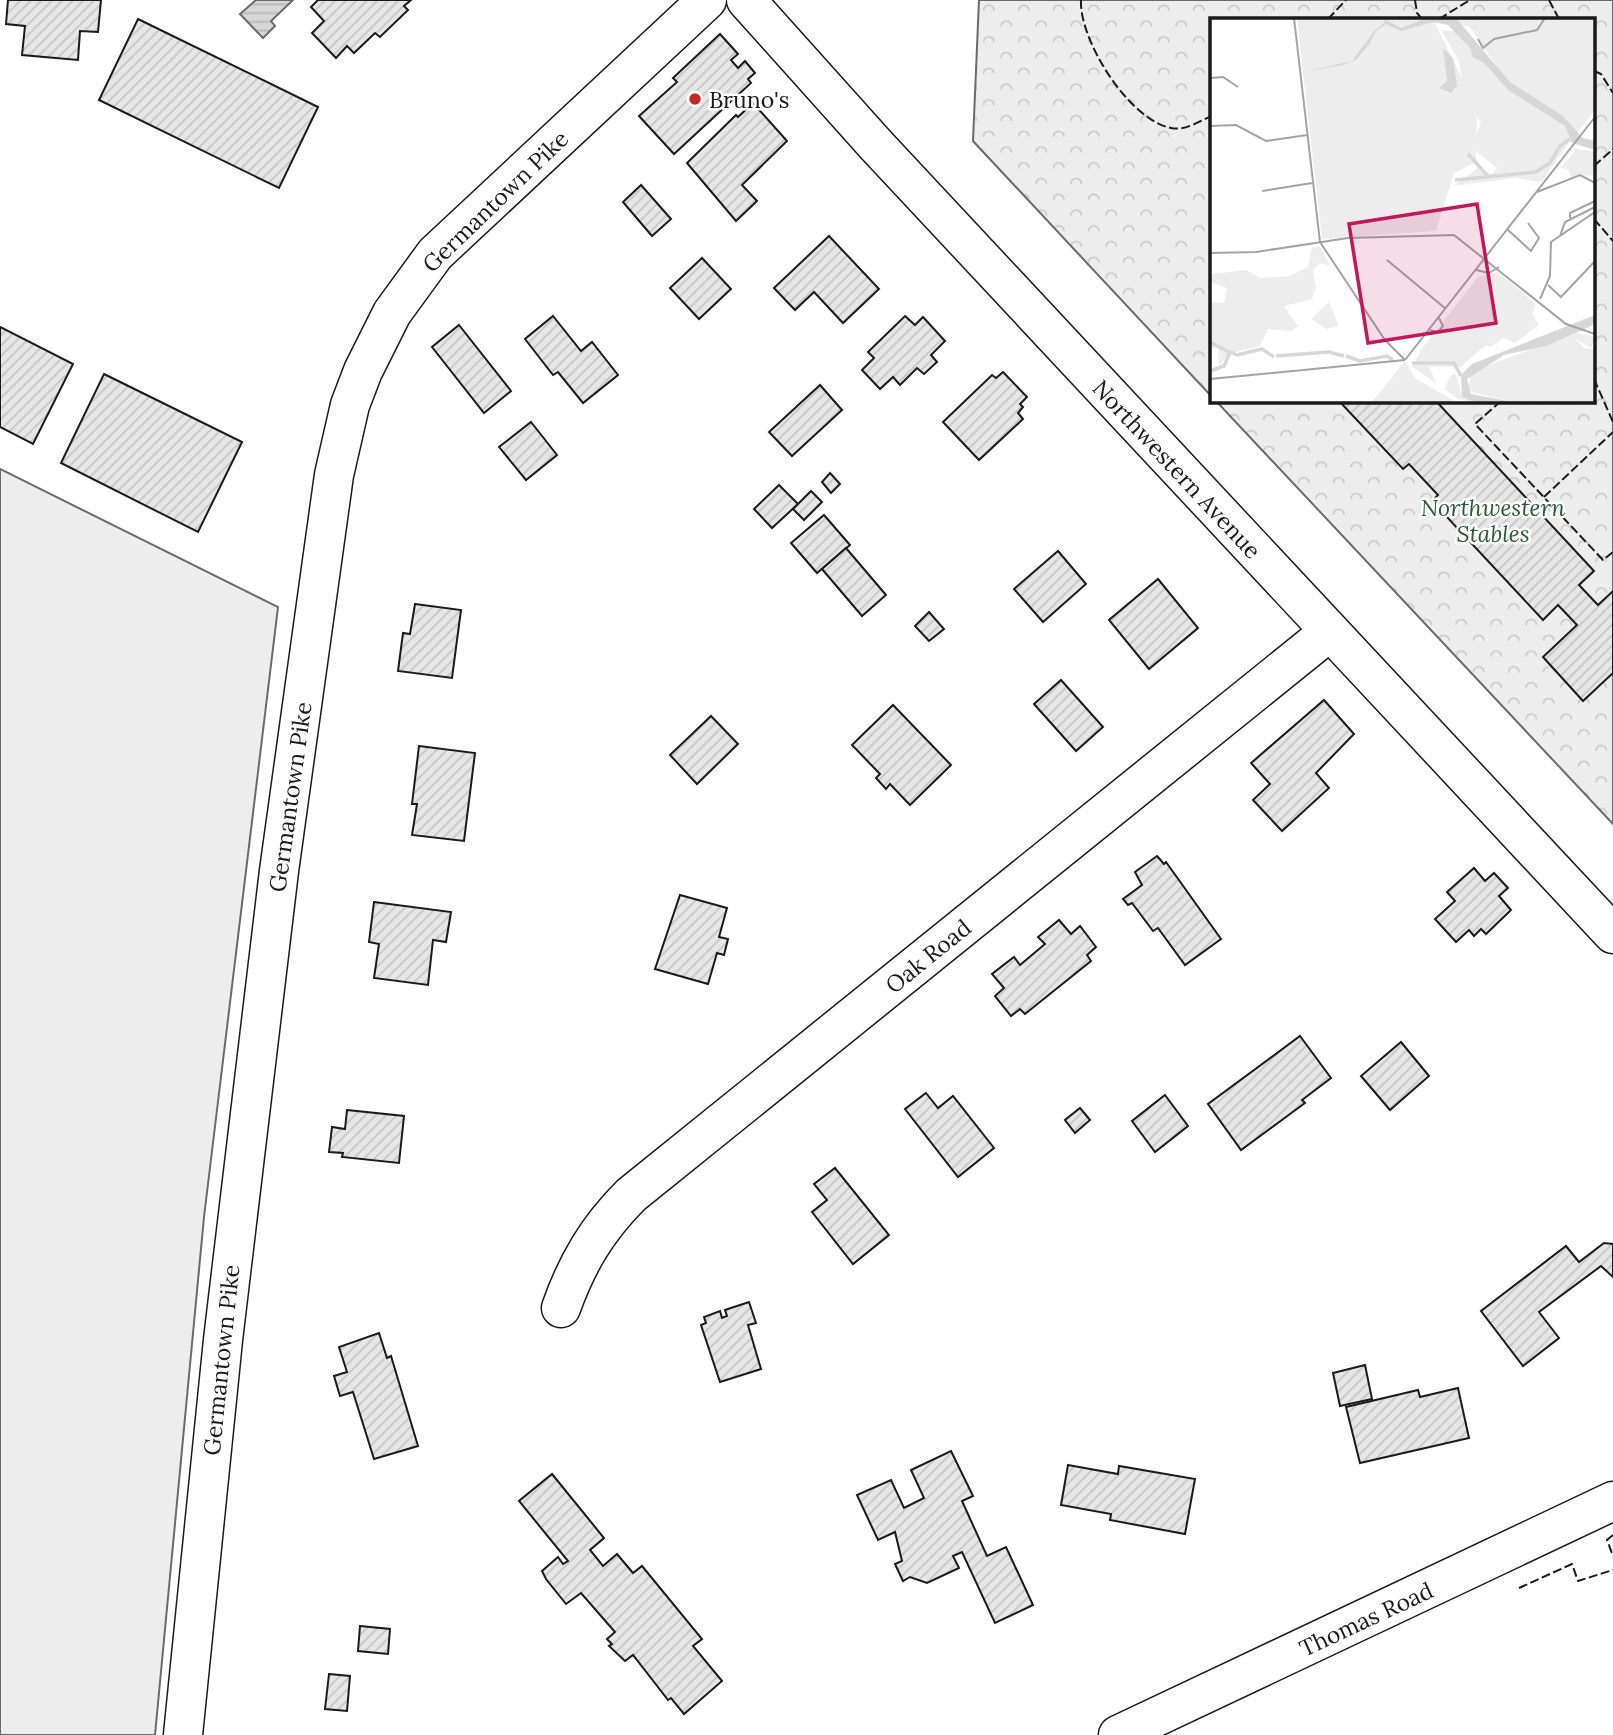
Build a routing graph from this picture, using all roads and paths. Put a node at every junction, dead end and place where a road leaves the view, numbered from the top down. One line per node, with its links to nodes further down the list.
1 (707, 0): 7 (street, Germantown Pike)
2 (746, 0): 3 (street, Northwestern Avenue)
3 (1329, 632): 4 (street, Northwestern Avenue); 5 (street, Oak Road)
4 (1613, 934)
5 (561, 1308)
6 (1613, 1501): 8 (street, Thomas Road)
7 (183, 1735)
8 (1118, 1735)

